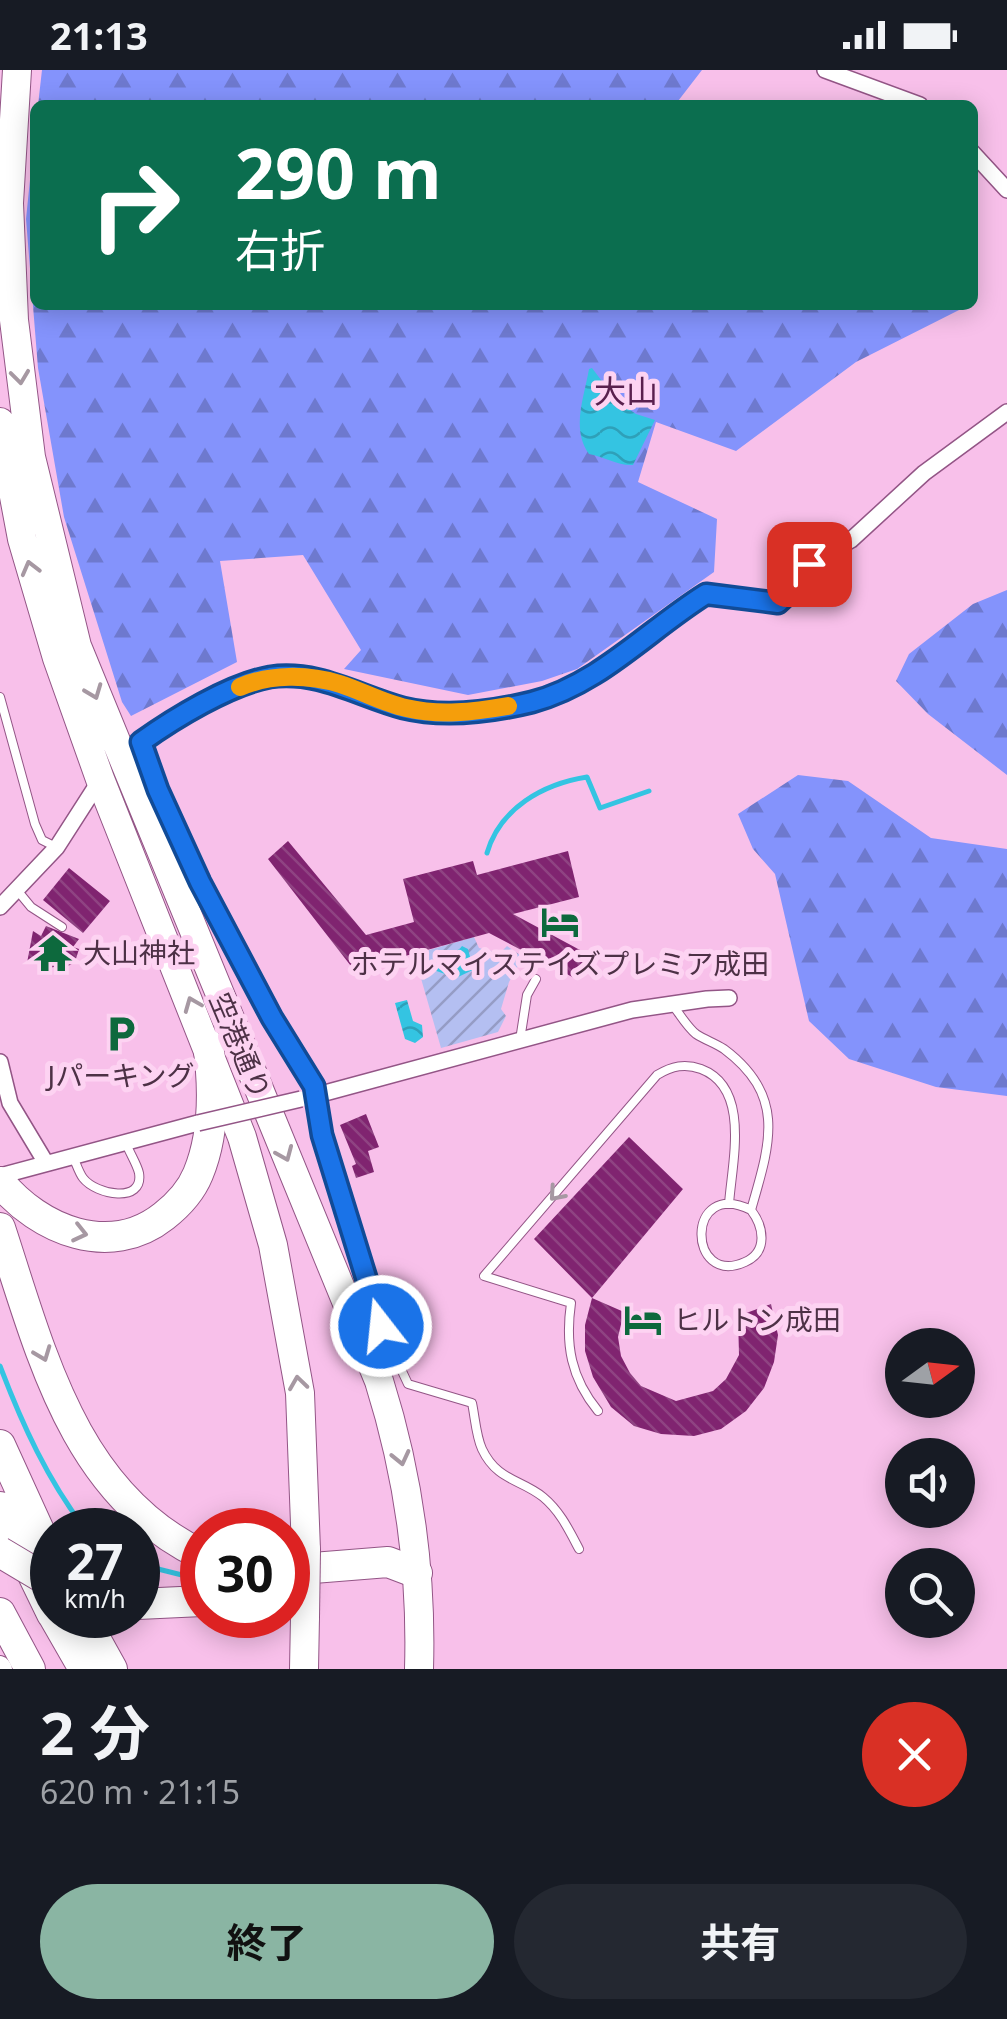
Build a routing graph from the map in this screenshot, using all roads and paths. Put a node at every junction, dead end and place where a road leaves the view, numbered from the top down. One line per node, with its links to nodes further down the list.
1 (17, 70): 9 (highway, 空港通り, one-way to 9)
2 (825, 70): 3 (street)
3 (906, 100)
4 (978, 159): 5 (street)
5 (1007, 190)
6 (1007, 412): 9 (street)
7 (0, 422): 9 (highway, 空港通り, one-way to 7)
8 (0, 696): 12 (lane)
9 (121, 761): 10 (highway, 空港通り); 11 (street); 22 (street); 30 (highway, 空港通り, one-way to 30)
10 (116, 818): 11 (street); 20 (highway, 空港通り, one-way to 10)
11 (67, 832): 12 (street)
12 (57, 847): 13 (street)
13 (17, 890): 14 (street); 15 (lane)
14 (0, 907)
15 (62, 927)
16 (536, 979): 19 (lane)
17 (729, 998): 18 (street)
18 (672, 1004): 19 (street); 28 (lane)
19 (520, 1040): 22 (street)
20 (208, 1044): 26 (highway, one-way to 20); 34 (highway, 空港通り, one-way to 20)
21 (0, 1062): 25 (street)
22 (308, 1097): 23 (street, bridge); 30 (street)
23 (126, 1142): 24 (street); 24 (lane)
24 (72, 1156): 25 (street)
25 (39, 1165): 26 (street)
26 (0, 1179)
27 (729, 1204): 28 (lane); 28 (lane); 31 (lane, one-way to 31)
28 (751, 1210)
29 (0, 1228): 36 (highway, one-way to 36)
30 (372, 1332): 37 (lane); 42 (highway, 空港通り, one-way to 42)
31 (598, 1412)
32 (0, 1445): 35 (highway)
33 (0, 1506): 40 (highway)
34 (298, 1508)
35 (30, 1511)
36 (180, 1543)
37 (579, 1549)
38 (0, 1552): 41 (highway, bridge)
39 (310, 1560): 42 (highway)
40 (30, 1567)
41 (30, 1570)
42 (418, 1573): 43 (highway); 52 (highway, 空港通り)
43 (310, 1601)
44 (0, 1613): 48 (highway)
45 (67, 1638): 49 (highway)
46 (95, 1638): 50 (highway)
47 (300, 1638): 51 (highway, 空港通り)
48 (30, 1669)
49 (84, 1669)
50 (112, 1669)
51 (304, 1669)
52 (418, 1669)

